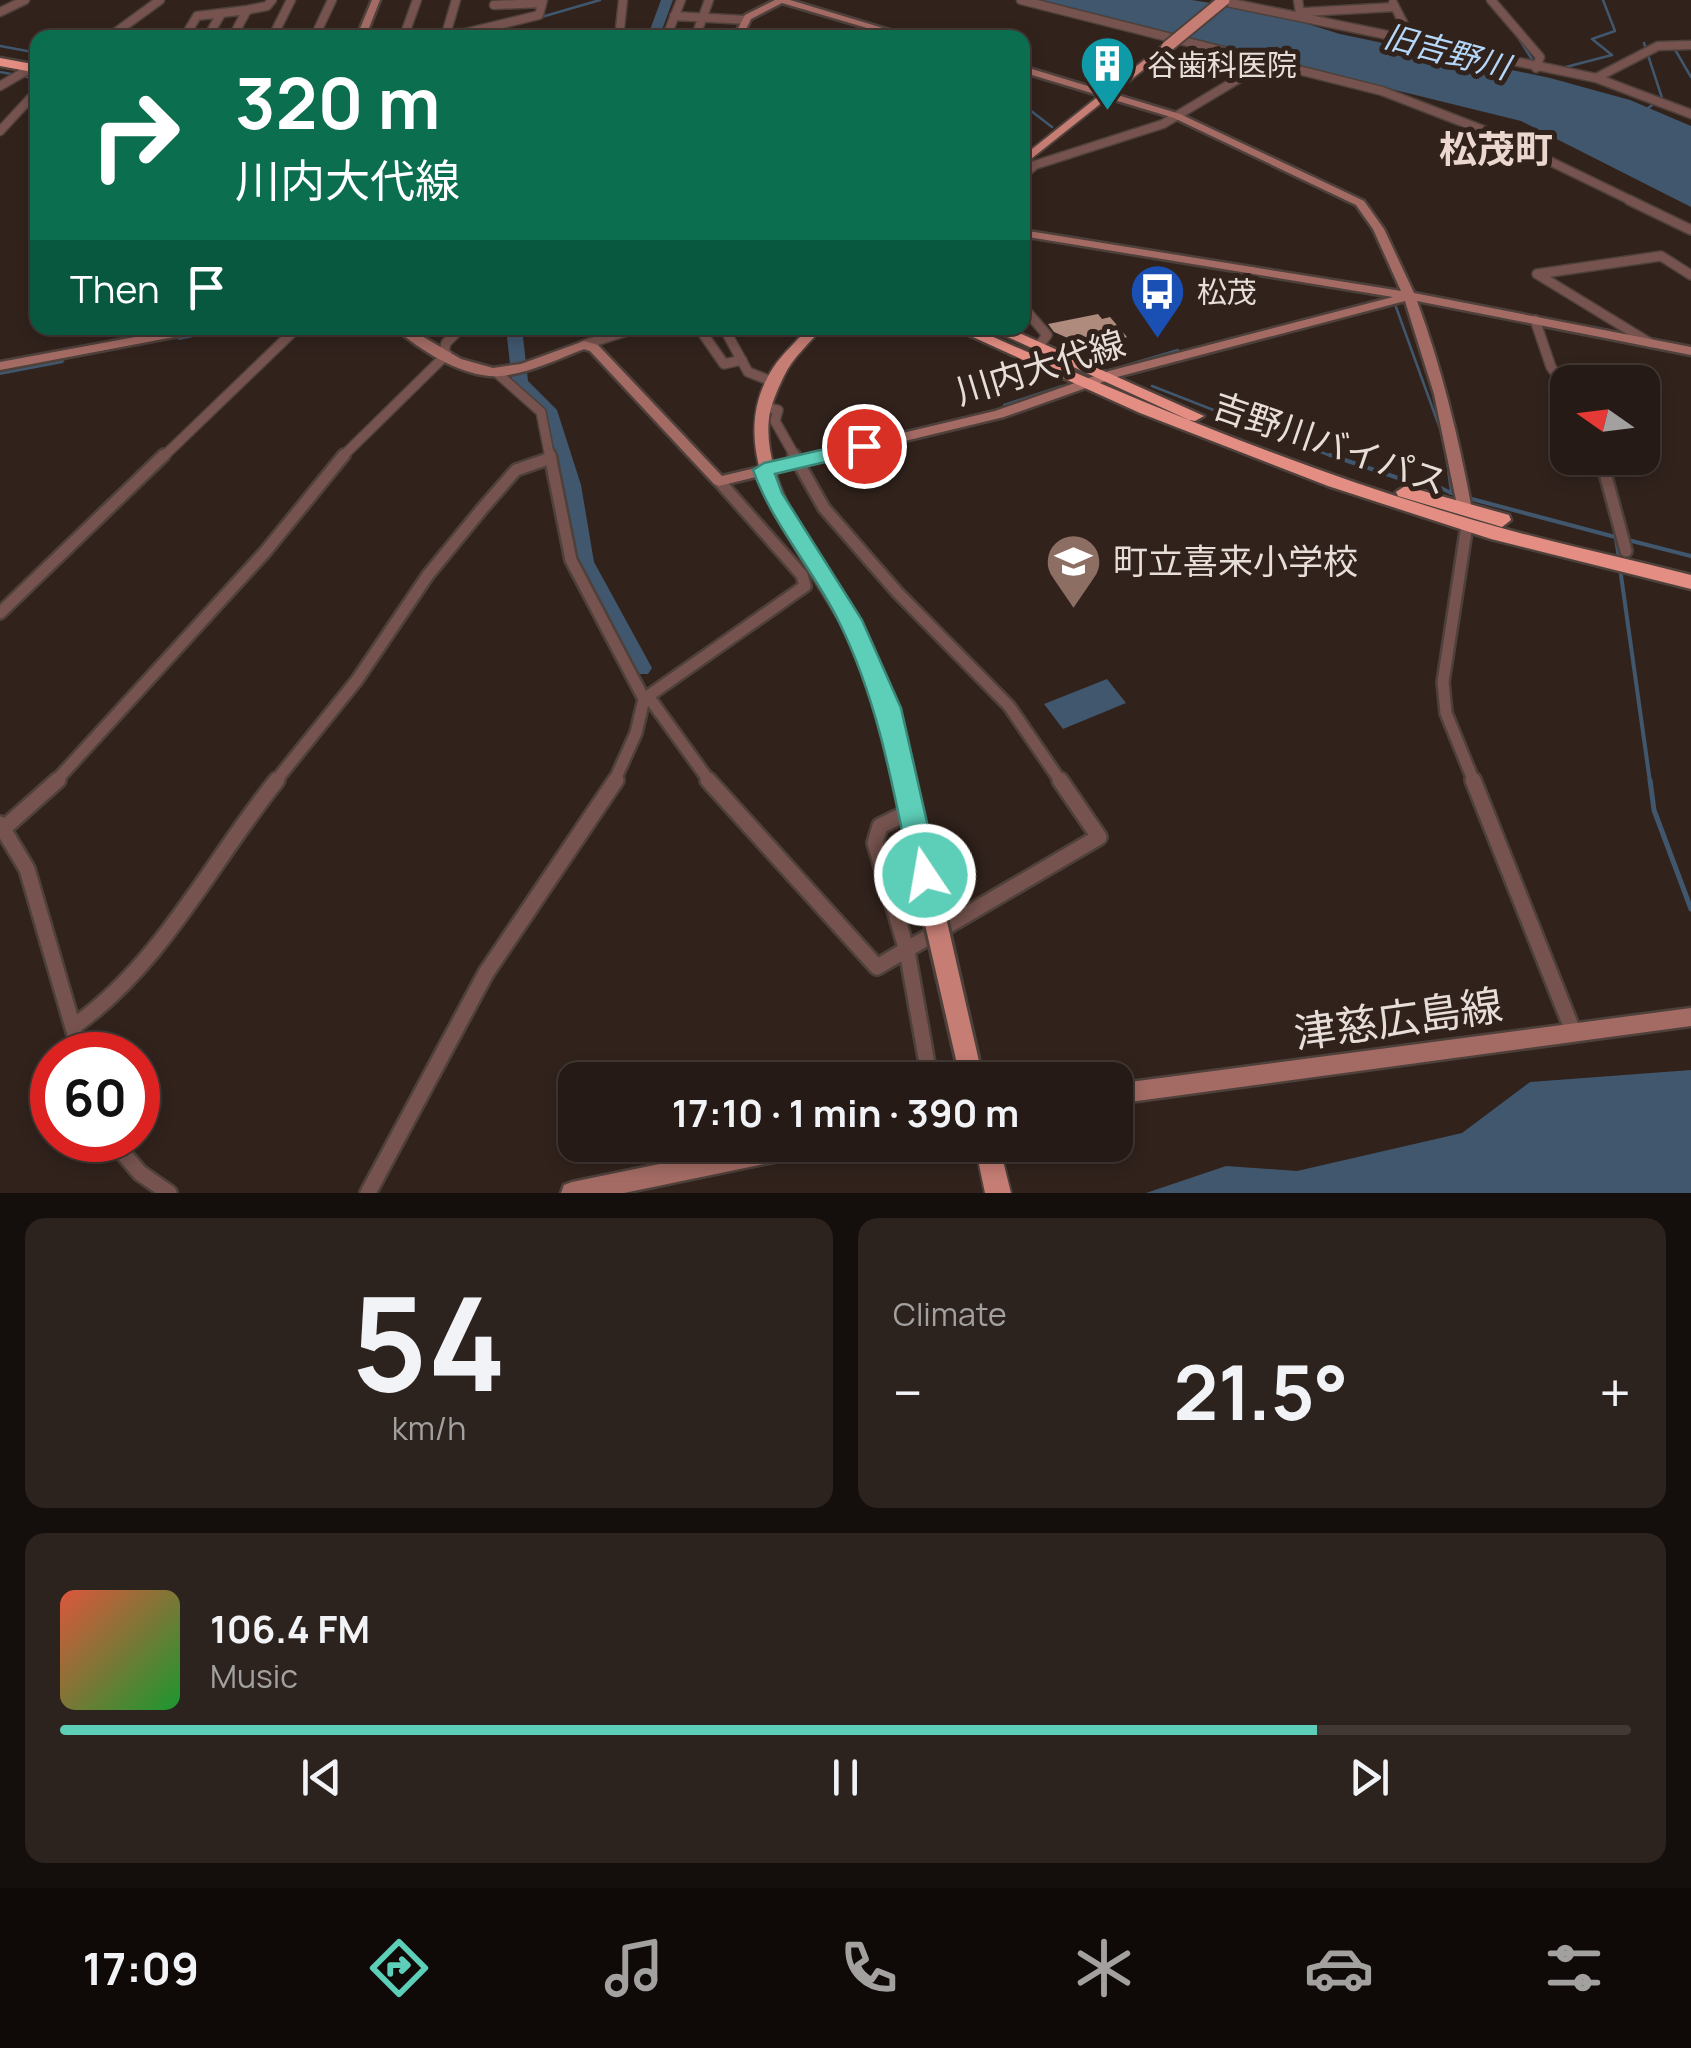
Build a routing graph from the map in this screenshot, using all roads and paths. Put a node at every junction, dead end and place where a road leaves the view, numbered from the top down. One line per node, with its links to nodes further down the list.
1 (25, 0): 20 (street)
2 (160, 0): 27 (street)
3 (272, 0): 19 (street)
4 (291, 0): 31 (street)
5 (332, 0): 32 (street)
6 (376, 0): 33 (main road)
7 (417, 0): 34 (street)
8 (456, 0): 35 (street)
9 (623, 0): 37 (street)
10 (681, 0): 23 (street)
11 (709, 0): 24 (street)
12 (1021, 0): 45 (street)
13 (1220, 0): 21 (street); 52 (main road, bridge)
14 (1298, 0): 21 (street)
15 (1491, 0): 47 (street)
16 (495, 2): 17 (street); 26 (street)
17 (543, 2): 26 (street)
18 (1392, 4): 21 (street); 42 (street)
19 (247, 10): 22 (street); 30 (street)
20 (0, 12)
21 (1300, 13): 42 (street)
22 (221, 14): 28 (street); 29 (street)
23 (674, 16): 24 (street); 38 (street)
24 (702, 17): 25 (street); 39 (street)
25 (746, 20): 40 (main road); 41 (main road)
26 (489, 27): 36 (street)
27 (119, 30)
28 (189, 30)
29 (212, 30)
30 (236, 30)
31 (276, 30)
32 (318, 30)
33 (363, 30)
34 (406, 30)
35 (447, 30)
36 (471, 30)
37 (619, 30)
38 (669, 30)
39 (698, 30)
40 (741, 30)
41 (884, 30)
42 (1412, 40): 47 (street)
43 (1691, 45): 50 (street)
44 (0, 58): 46 (highway)
45 (1270, 60): 55 (street); 59 (street)
46 (30, 67)
47 (1536, 68): 50 (street)
48 (30, 70): 51 (street)
49 (1030, 71): 52 (main road)
50 (1596, 78): 54 (street)
51 (0, 86)
52 (1110, 94): 55 (main road); 57 (main road)
53 (30, 99): 56 (street)
54 (1691, 114)
55 (1176, 116): 58 (street); 62 (main road)
56 (0, 131)
57 (1030, 157)
58 (1030, 169)
59 (1691, 230)
60 (1030, 234): 62 (main road, 川内大代線)
61 (1691, 275): 75 (street)
62 (1407, 297): 64 (main road, 川内大代線); 84 (main road, 川内大代線); 93 (main road)
63 (1030, 315): 77 (street)
64 (1535, 320): 75 (main road, 川内大代線); 82 (street)
65 (141, 335): 81 (main road)
66 (290, 335): 97 (street)
67 (414, 335): 79 (main road)
68 (454, 335): 79 (street)
69 (616, 335): 76 (street)
70 (704, 335): 80 (street)
71 (728, 335): 80 (street)
72 (807, 335): 85 (main road)
73 (976, 335): 86 (highway, 吉野川バイパス)
74 (1011, 335): 77 (highway, 吉野川バイパス)
75 (1650, 343): 78 (main road, 川内大代線)
76 (584, 346): 83 (main road); 92 (main road)
77 (1038, 347): 84 (highway, 吉野川バイパス)
78 (1691, 352)
79 (446, 353): 83 (main road); 100 (street)
80 (742, 360): 85 (street)
81 (0, 366)
82 (1550, 367)
83 (510, 368): 88 (street)
84 (1105, 377): 86 (main road, 川内大代線); 93 (highway, 吉野川バイパス)
85 (771, 381): 87 (main road)
86 (1085, 384): 89 (main road, 川内大代線); 93 (highway, 吉野川バイパス)
87 (762, 406): 89 (street); 90 (main road)
88 (551, 458): 98 (street); 103 (street)
89 (797, 462): 90 (main road, 川内大代線); 101 (street)
90 (764, 470): 92 (main road, 川内大代線); 99 (main road)
91 (1606, 475): 94 (street)
92 (718, 481): 98 (street)
93 (1466, 518): 94 (highway, 吉野川バイパス); 96 (highway, 吉野川バイパス); 104 (street)
94 (1626, 551): 95 (highway, 吉野川バイパス)
95 (1691, 568)
96 (1691, 582)
97 (0, 613)
98 (646, 697): 101 (street); 113 (street)
99 (911, 812): 101 (street); 107 (main road, bridge)
100 (2, 826): 103 (street)
101 (907, 951): 106 (street)
102 (1691, 1017): 104 (main road, 津慈広島線)
103 (74, 1026): 105 (street)
104 (1573, 1031): 108 (main road, 津慈広島線)
105 (75, 1032)
106 (927, 1062)
107 (968, 1062)
108 (1133, 1092)
109 (131, 1162): 112 (street)
110 (722, 1162): 114 (main road)
111 (991, 1162): 115 (main road)
112 (169, 1193)
113 (368, 1193)
114 (572, 1193)
115 (998, 1193)

